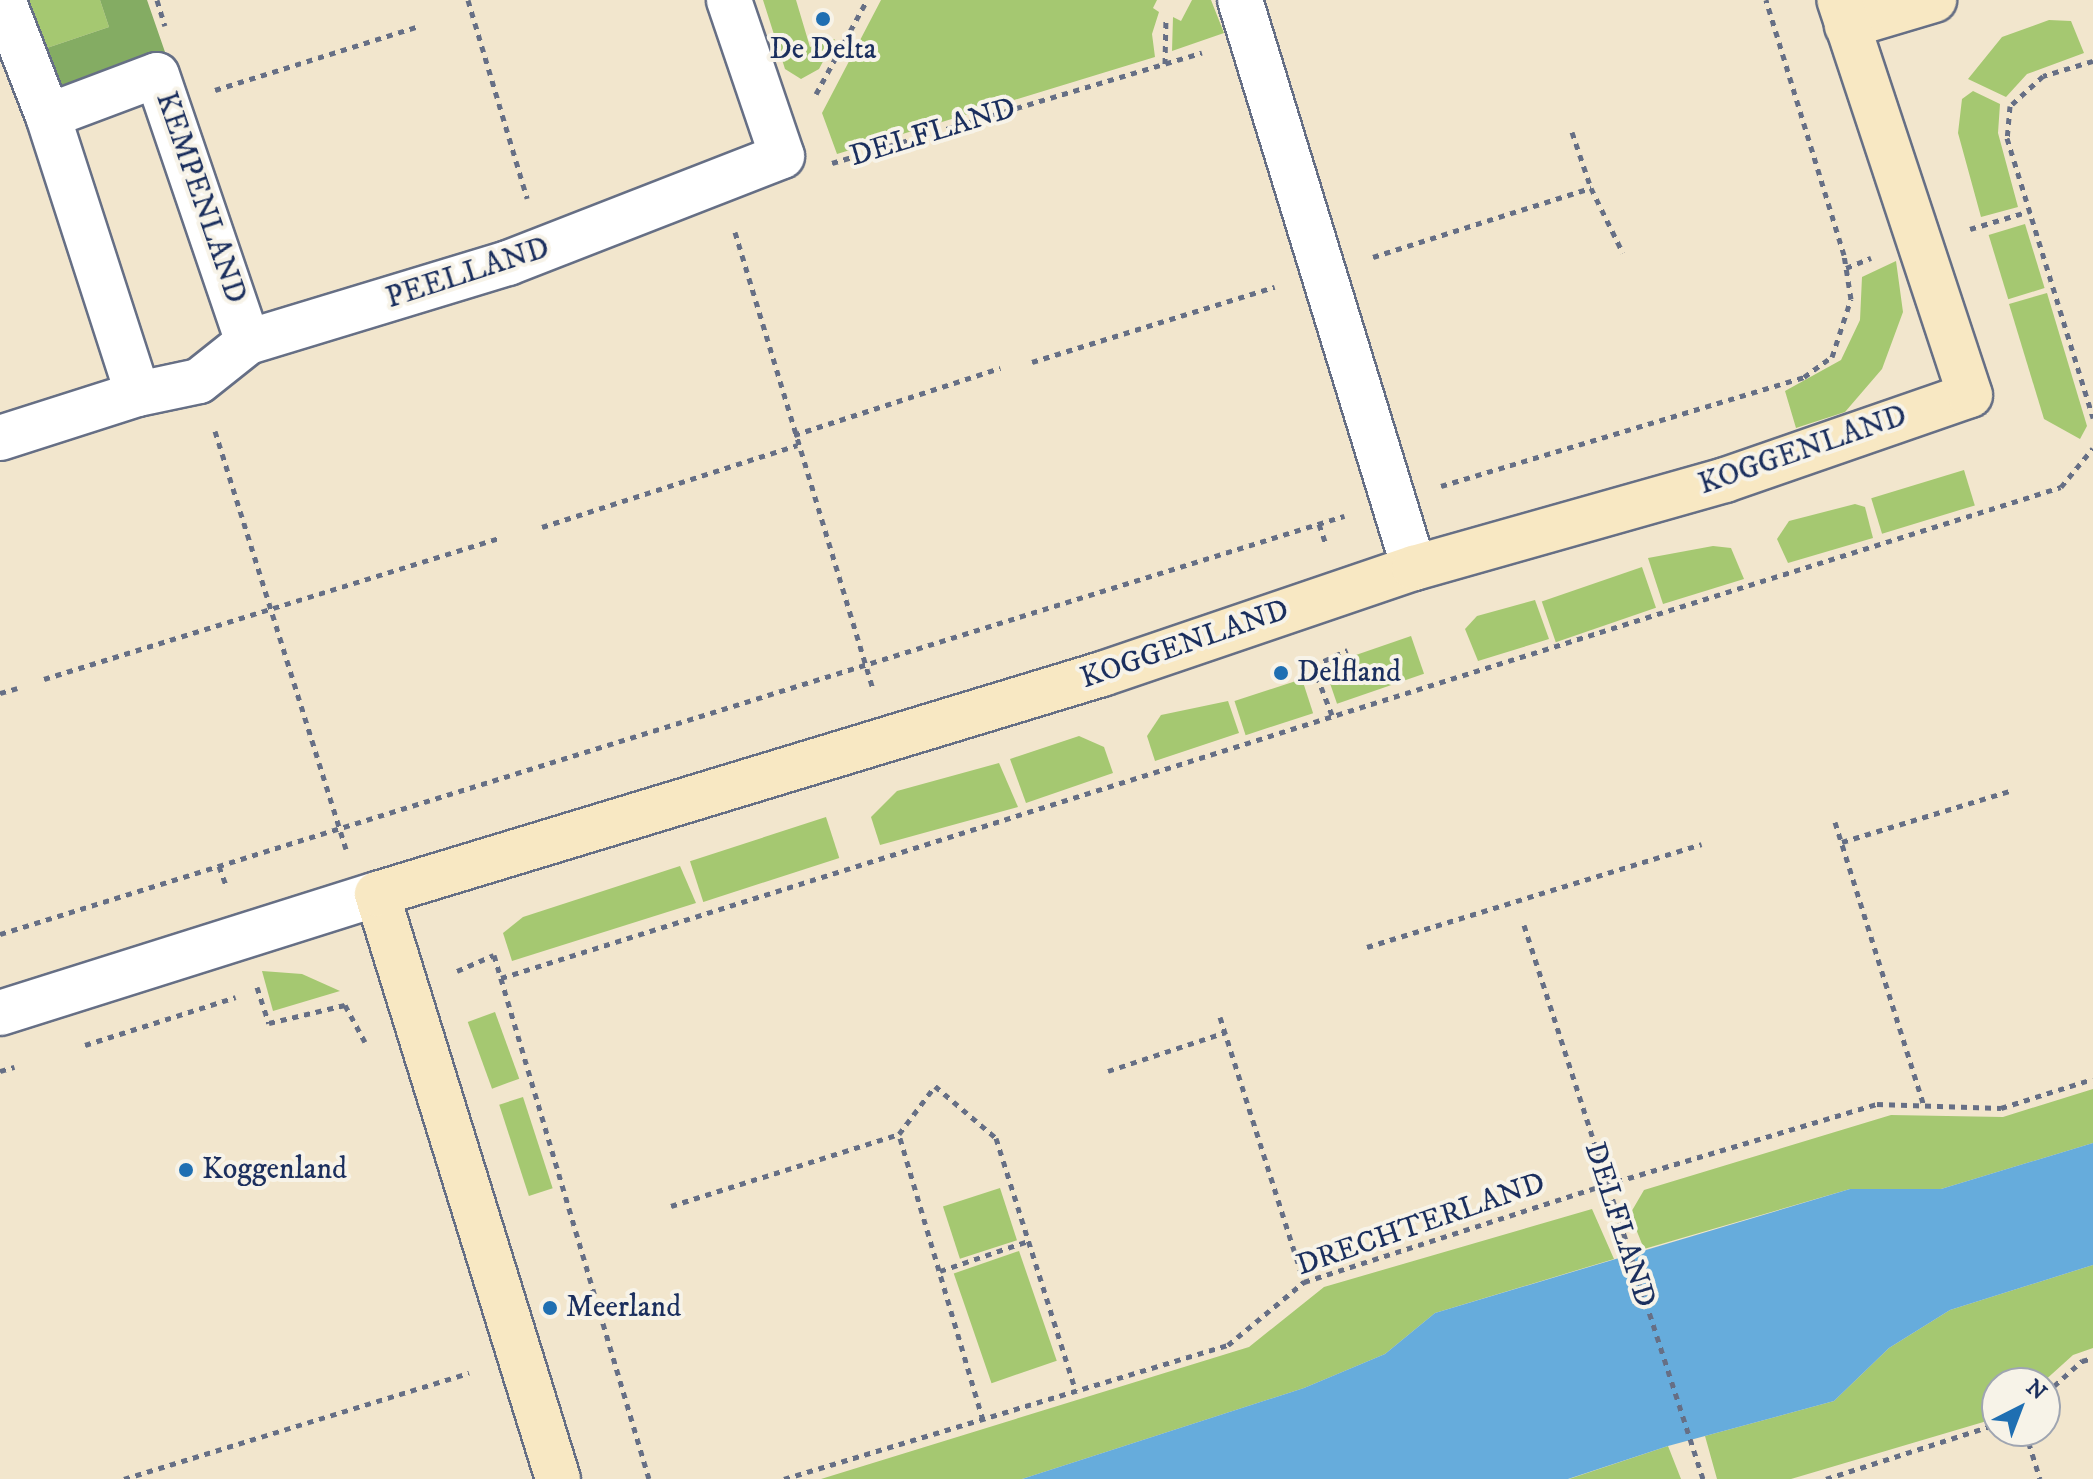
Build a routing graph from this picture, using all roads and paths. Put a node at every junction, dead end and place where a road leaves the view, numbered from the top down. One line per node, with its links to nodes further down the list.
1 (3, 0): 14 (street)
2 (468, 0): 20 (path)
3 (729, 0): 16 (street)
4 (867, 0): 16 (path)
5 (1766, 0): 31 (path)
6 (1934, 0): 8 (street)
7 (1241, 4): 12 (path, DELFLAND); 31 (street)
8 (1843, 13): 34 (street, KOGGENLAND)
9 (1166, 18): 12 (path)
10 (416, 27): 13 (path)
11 (2093, 61): 18 (path)
12 (1165, 64): 16 (path, DELFLAND)
13 (169, 105): 14 (street, KEMPENLAND); 22 (street, KEMPENLAND)
14 (48, 116): 25 (street)
15 (1572, 132): 21 (path)
16 (782, 156): 17 (street, PEELLAND)
17 (720, 184): 20 (street, PEELLAND); 27 (path)
18 (2030, 211): 19 (path); 26 (path)
19 (1960, 233)
20 (543, 251): 22 (street, PEELLAND)
21 (1623, 253)
22 (248, 342): 24 (street, PEELLAND)
23 (1000, 368): 27 (path)
24 (199, 381): 25 (street, PEELLAND); 35 (path)
25 (138, 394): 28 (street, PEELLAND)
26 (2093, 418)
27 (794, 435): 29 (path)
28 (0, 438)
29 (797, 445): 32 (path); 37 (path)
30 (2093, 448): 41 (path)
31 (1393, 500): 34 (street); 37 (path)
32 (542, 527)
33 (500, 538): 35 (path)
34 (1414, 568): 42 (street, KOGGENLAND)
35 (273, 610): 38 (path); 45 (path)
36 (1360, 644): 41 (path)
37 (866, 668): 42 (path); 45 (path)
38 (44, 679)
39 (17, 688): 40 (path)
40 (0, 693)
41 (1332, 715): 53 (path)
42 (889, 740): 48 (street, KOGGENLAND)
43 (2013, 790): 46 (path)
44 (1835, 822): 46 (path)
45 (340, 829): 48 (path); 50 (path)
46 (1842, 842): 67 (path)
47 (1702, 844): 51 (path)
48 (369, 897): 58 (street, KOGGENLAND); 84 (street)
49 (1524, 925): 69 (path, DELFLAND)
50 (0, 934)
51 (1367, 947)
52 (457, 971): 53 (path)
53 (501, 978): 85 (path)
54 (255, 980): 55 (path)
55 (258, 989): 57 (path); 61 (path)
56 (357, 1002): 57 (path)
57 (345, 1005): 62 (path)
58 (0, 1013)
59 (1220, 1017): 60 (path)
60 (1226, 1032): 65 (path); 73 (path)
61 (76, 1048)
62 (373, 1057)
63 (30, 1062): 64 (path)
64 (0, 1071)
65 (1108, 1071)
66 (2093, 1079): 67 (path, DRECHTERLAND)
67 (1924, 1106): 69 (path, DRECHTERLAND)
68 (899, 1134): 70 (path); 71 (path); 72 (path)
69 (1605, 1185): 73 (path, DRECHTERLAND); 87 (path, DELFLAND)
70 (671, 1206)
71 (1028, 1241): 72 (path); 79 (path)
72 (940, 1271): 80 (path)
73 (1304, 1282): 79 (path, DRECHTERLAND)
74 (465, 1358): 76 (path)
75 (2093, 1358): 77 (path)
76 (469, 1373): 78 (path); 83 (path)
77 (2061, 1380)
78 (474, 1388)
79 (1076, 1391): 80 (path, DRECHTERLAND)
80 (983, 1420): 86 (path, DRECHTERLAND)
81 (1981, 1429): 88 (path)
82 (2030, 1447): 89 (path)
83 (124, 1479)
84 (558, 1479)
85 (649, 1479)
86 (784, 1479)
87 (1703, 1479)
88 (1826, 1479)
89 (2040, 1479)

